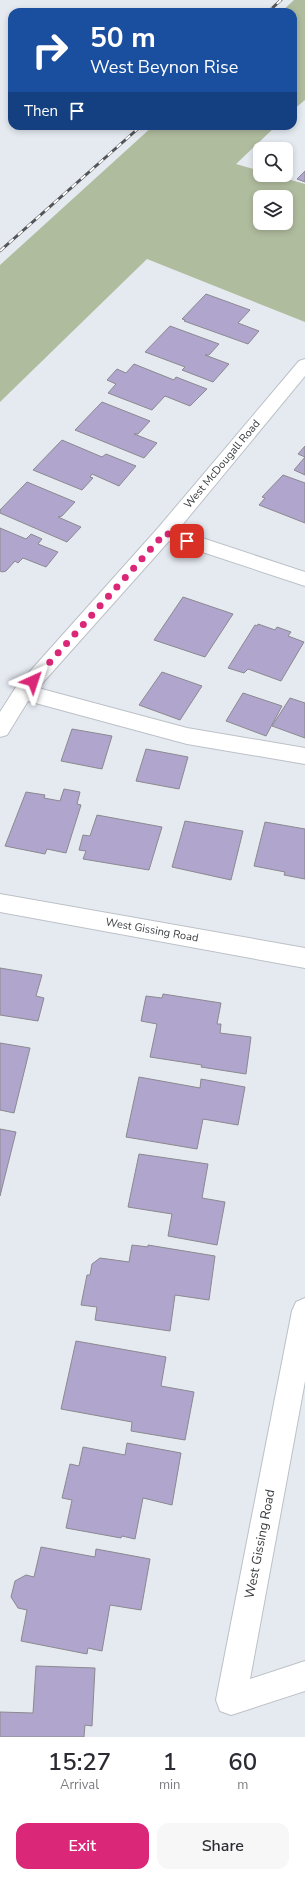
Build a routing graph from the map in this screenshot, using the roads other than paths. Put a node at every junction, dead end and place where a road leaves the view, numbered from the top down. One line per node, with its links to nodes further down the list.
1 (305, 364): 2 (street, West McDougall Road)
2 (165, 533): 3 (street); 4 (street, West McDougall Road)
3 (305, 579)
4 (23, 692): 5 (street, West McDougall Road); 6 (street)
5 (0, 729)
6 (305, 756)
7 (0, 903): 8 (street, West Gissing Road)
8 (305, 958)
9 (305, 1311): 10 (street, West Gissing Road)
10 (305, 1676)

